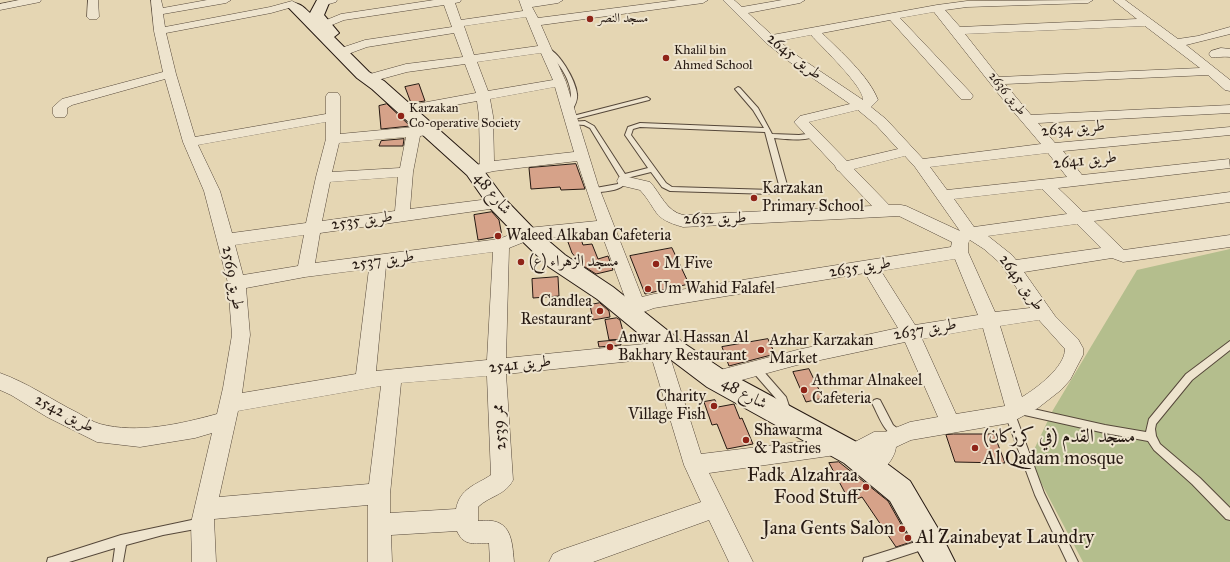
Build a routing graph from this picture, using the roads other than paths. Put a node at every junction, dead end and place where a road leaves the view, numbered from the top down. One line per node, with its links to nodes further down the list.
1 (36, 0): 18 (street)
2 (93, 0): 23 (street)
3 (222, 0): 4 (street); 17 (street)
4 (226, 0)
5 (451, 0): 25 (street); 26 (street)
6 (558, 0): 20 (street)
7 (703, 0): 20 (street)
8 (728, 0): 21 (street, طريق 2645)
9 (800, 0): 21 (street)
10 (1073, 0): 11 (street); 15 (street)
11 (1088, 0)
12 (1118, 0): 24 (street)
13 (326, 1): 16 (street); 25 (street)
14 (964, 2): 15 (street); 19 (street)
15 (999, 2)
16 (293, 3): 28 (street); 40 (street, شارع 48)
17 (156, 6): 28 (street, طريق 2569)
18 (0, 7)
19 (937, 8): 22 (street); 30 (street, طريق 2636)
20 (529, 10): 26 (street); 33 (street)
21 (739, 11): 31 (street, طريق 2645)
22 (892, 16): 29 (street); 47 (street)
23 (93, 17)
24 (1148, 22): 30 (street); 32 (street)
25 (323, 25): 34 (street, شارع 48)
26 (458, 27): 34 (street); 37 (street)
27 (1230, 30): 32 (street)
28 (160, 31): 39 (street, طريق 2569)
29 (814, 31): 31 (street); 49 (street)
30 (958, 31): 41 (street, طريق 2636)
31 (769, 39): 49 (street, طريق 2645)
32 (1176, 43): 38 (street)
33 (546, 49): 37 (street); 42 (street); 54 (lane)
34 (348, 50): 40 (street, شارع 48)
35 (1230, 53): 36 (street)
36 (1214, 54)
37 (471, 59): 40 (street); 45 (street)
38 (1211, 71): 41 (street); 43 (street)
39 (170, 74): 52 (street); 61 (street, طريق 2569)
40 (376, 81): 51 (street, شارع 48)
41 (996, 81): 55 (street, طريق 2636)
42 (560, 82): 45 (street); 54 (street)
43 (1230, 87)
44 (738, 89): 58 (lane)
45 (483, 95): 51 (street); 68 (street)
46 (332, 96): 53 (street)
47 (966, 96)
48 (647, 99): 54 (lane)
49 (860, 106): 59 (street); 63 (street, طريق 2645)
50 (1230, 109): 55 (street)
51 (405, 110): 56 (street, شارع 48)
52 (60, 114)
53 (332, 117): 60 (street); 61 (street)
54 (571, 118): 64 (street); 72 (lane)
55 (1028, 119): 62 (street, طريق 2636)
56 (421, 131): 60 (street); 68 (street, شارع 48); 70 (street)
57 (1230, 131): 62 (street, طريق 2634)
58 (769, 133): 59 (lane); 69 (lane); 69 (lane)
59 (814, 135): 67 (street)
60 (333, 139): 71 (street)
61 (190, 142): 85 (street, طريق 2569)
62 (1053, 148): 65 (street, طريق 2634); 73 (street, طريق 2636)
63 (908, 151): 65 (street, طريق 2645); 67 (street)
64 (582, 156): 68 (street); 75 (street)
65 (920, 164): 76 (street, طريق 2645)
66 (1229, 164): 73 (street, طريق 2641)
67 (842, 167): 79 (street)
68 (480, 169): 78 (street, شارع 48)
69 (653, 169): 72 (lane)
70 (406, 172): 71 (street); 80 (street)
71 (323, 177): 83 (street)
72 (623, 179): 75 (lane); 79 (street, طريق 2632)
73 (1078, 180): 74 (street, طريق 2641)
74 (1045, 184): 76 (street, طريق 2641); 81 (street)
75 (593, 191): 82 (street)
76 (944, 195): 86 (street, طريق 2645)
77 (1230, 197): 81 (street, طريق 2635)
78 (497, 203): 80 (street, طريق 2535); 84 (street, شارع 48)
79 (885, 210): 86 (street, طريق 2632)
80 (402, 216): 83 (street, طريق 2535)
81 (1079, 218): 86 (street, طريق 2635); 89 (street)
82 (607, 226): 84 (street, طريق 2537); 95 (street)
83 (313, 228): 85 (street, طريق 2535); 93 (street)
84 (527, 234): 88 (street, طريق 2537); 95 (street, شارع 48)
85 (226, 240): 94 (street, طريق 2569)
86 (964, 241): 91 (street, طريق 2635); 92 (street, طريق 2645); 97 (street, طريق 2645)
87 (1230, 242): 89 (street)
88 (501, 244): 90 (street, طريق 2537); 101 (street, ممر 2539)
89 (1116, 254): 92 (street)
90 (378, 262): 93 (street, طريق 2537); 106 (street)
91 (870, 267): 95 (street, طريق 2635); 98 (street)
92 (1012, 268): 96 (street, طريق 2645)
93 (306, 271): 94 (street, طريق 2537)
94 (237, 283): 109 (street, طريق 2569)
95 (632, 308): 100 (street, شارع 48)
96 (1042, 313): 97 (street, طريق 2637); 108 (street, طريق 2645)
97 (989, 320): 98 (street, طريق 2637); 108 (street, طريق 2645)
98 (910, 332): 102 (street, طريق 2637); 111 (street)
99 (1230, 345): 112 (lane)
100 (667, 350): 101 (street, طريق 2541); 104 (street, شارع 48); 115 (street)
101 (496, 367): 103 (street, طريق 2541); 121 (street, ممر 2539)
102 (754, 368): 104 (street, طريق 2637); 110 (lane)
103 (392, 376): 106 (street, طريق 2541); 117 (street)
104 (716, 379): 110 (street, شارع 48)
105 (0, 381): 109 (street, طريق 2542)
106 (366, 381): 109 (street, طريق 2541)
107 (877, 403): 113 (lane)
108 (1013, 411): 111 (street); 112 (lane); 133 (lane, طريق 2645)
109 (227, 413): 120 (street, طريق 2569)
110 (785, 417): 114 (street, شارع 48)
111 (951, 424): 113 (street)
112 (1151, 437): 119 (lane)
113 (892, 438): 114 (street); 116 (street)
114 (846, 450): 115 (street); 116 (street, شارع 48)
115 (694, 465): 118 (street)
116 (871, 468): 124 (street, شارع 48)
117 (379, 494): 120 (street); 122 (street)
118 (714, 508): 130 (street); 131 (street)
119 (1230, 515)
120 (203, 516): 123 (lane); 127 (street, طريق 2569)
121 (467, 519): 122 (street); 129 (street)
122 (379, 525): 128 (street)
123 (121, 540): 125 (lane); 126 (lane)
124 (935, 552): 132 (lane)
125 (52, 562)
126 (118, 562)
127 (204, 562)
128 (380, 562)
129 (502, 562)
130 (561, 562)
131 (741, 562)
132 (868, 562)
133 (1073, 562)

